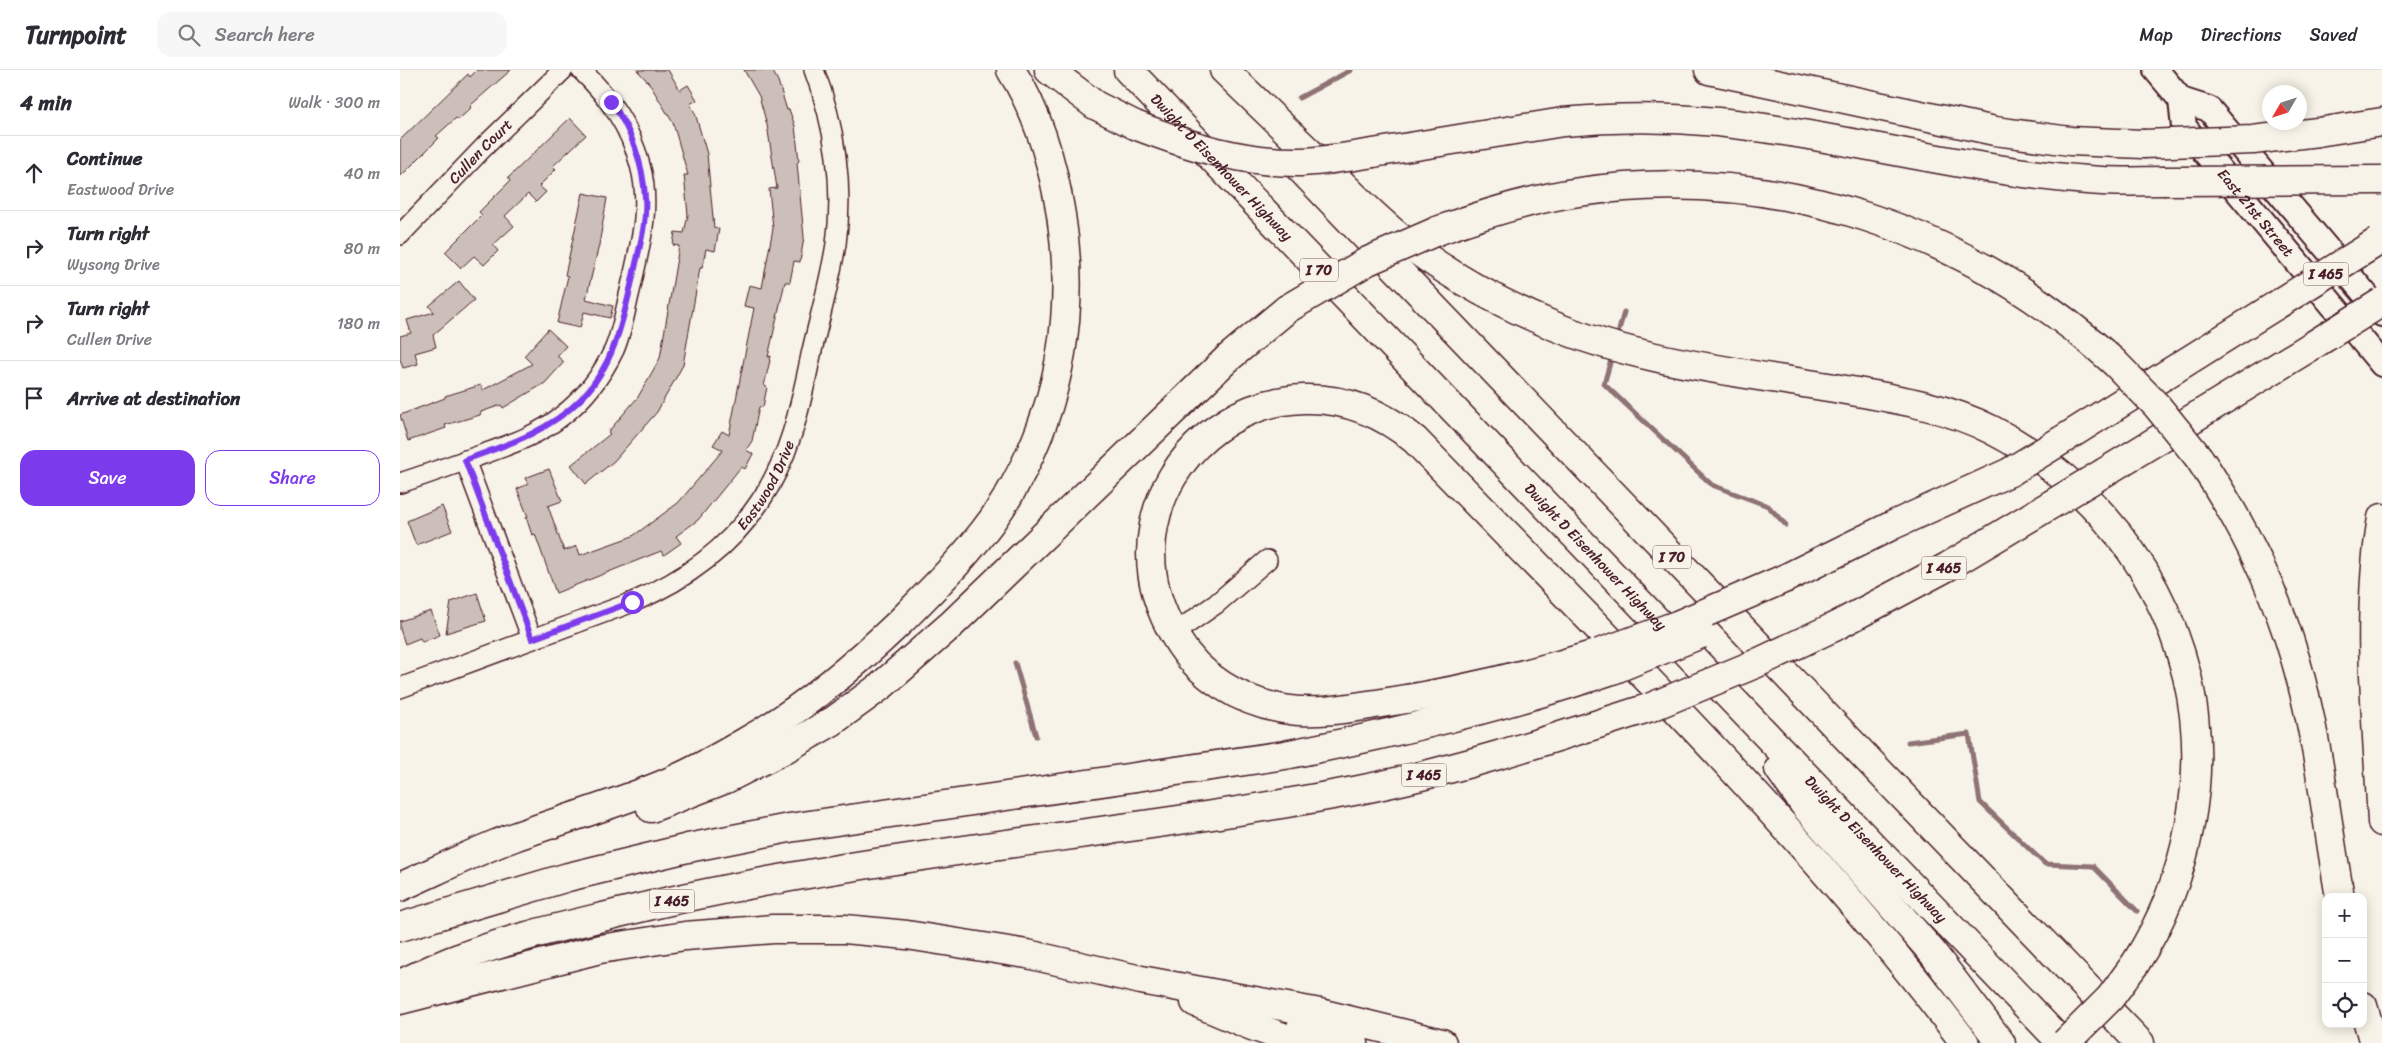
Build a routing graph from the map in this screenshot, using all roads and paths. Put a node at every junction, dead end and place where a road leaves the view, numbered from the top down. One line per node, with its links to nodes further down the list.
1 (563, 70): 14 (street, Cullen Court)
2 (581, 70): 19 (street)
3 (814, 70): 24 (street, Eastwood Drive)
4 (1011, 70): 29 (highway)
5 (1049, 70): 13 (highway, bridge)
6 (1128, 70): 27 (highway, Dwight D Eisenhower Highway / I 70)
7 (1206, 70): 38 (highway, I 70)
8 (1224, 70): 44 (highway, bridge)
9 (1709, 70): 12 (highway, bridge)
10 (2156, 70): 11 (main road)
11 (2181, 100): 17 (main road, East 21st Street); 18 (main road, East 21st Street)
12 (2382, 122)
13 (2382, 180)
14 (400, 235)
15 (2380, 240): 25 (highway, I 465, bridge)
16 (2382, 302): 34 (highway, I 465, bridge)
17 (2382, 314)
18 (2382, 364)
19 (465, 460): 20 (street); 24 (street)
20 (400, 483)
21 (2382, 518): 28 (highway)
22 (1267, 560): 23 (street)
23 (1173, 634): 25 (highway); 42 (highway)
24 (532, 639): 26 (street, Eastwood Drive)
25 (1607, 661): 32 (highway, I 465)
26 (400, 688)
27 (1729, 698): 43 (highway); 44 (highway, Dwight D Eisenhower Highway / I 70)
28 (2382, 822)
29 (400, 887)
30 (400, 892): 31 (highway, bridge)
31 (2339, 893)
32 (400, 927)
33 (1140, 980): 35 (highway); 36 (highway); 39 (highway)
34 (400, 984)
35 (400, 1000)
36 (1248, 1001): 40 (highway); 41 (highway)
37 (2367, 1019): 45 (highway)
38 (2138, 1041)
39 (1300, 1043)
40 (1354, 1043)
41 (1442, 1043)
42 (1965, 1043)
43 (2001, 1043)
44 (2064, 1043)
45 (2374, 1043)

